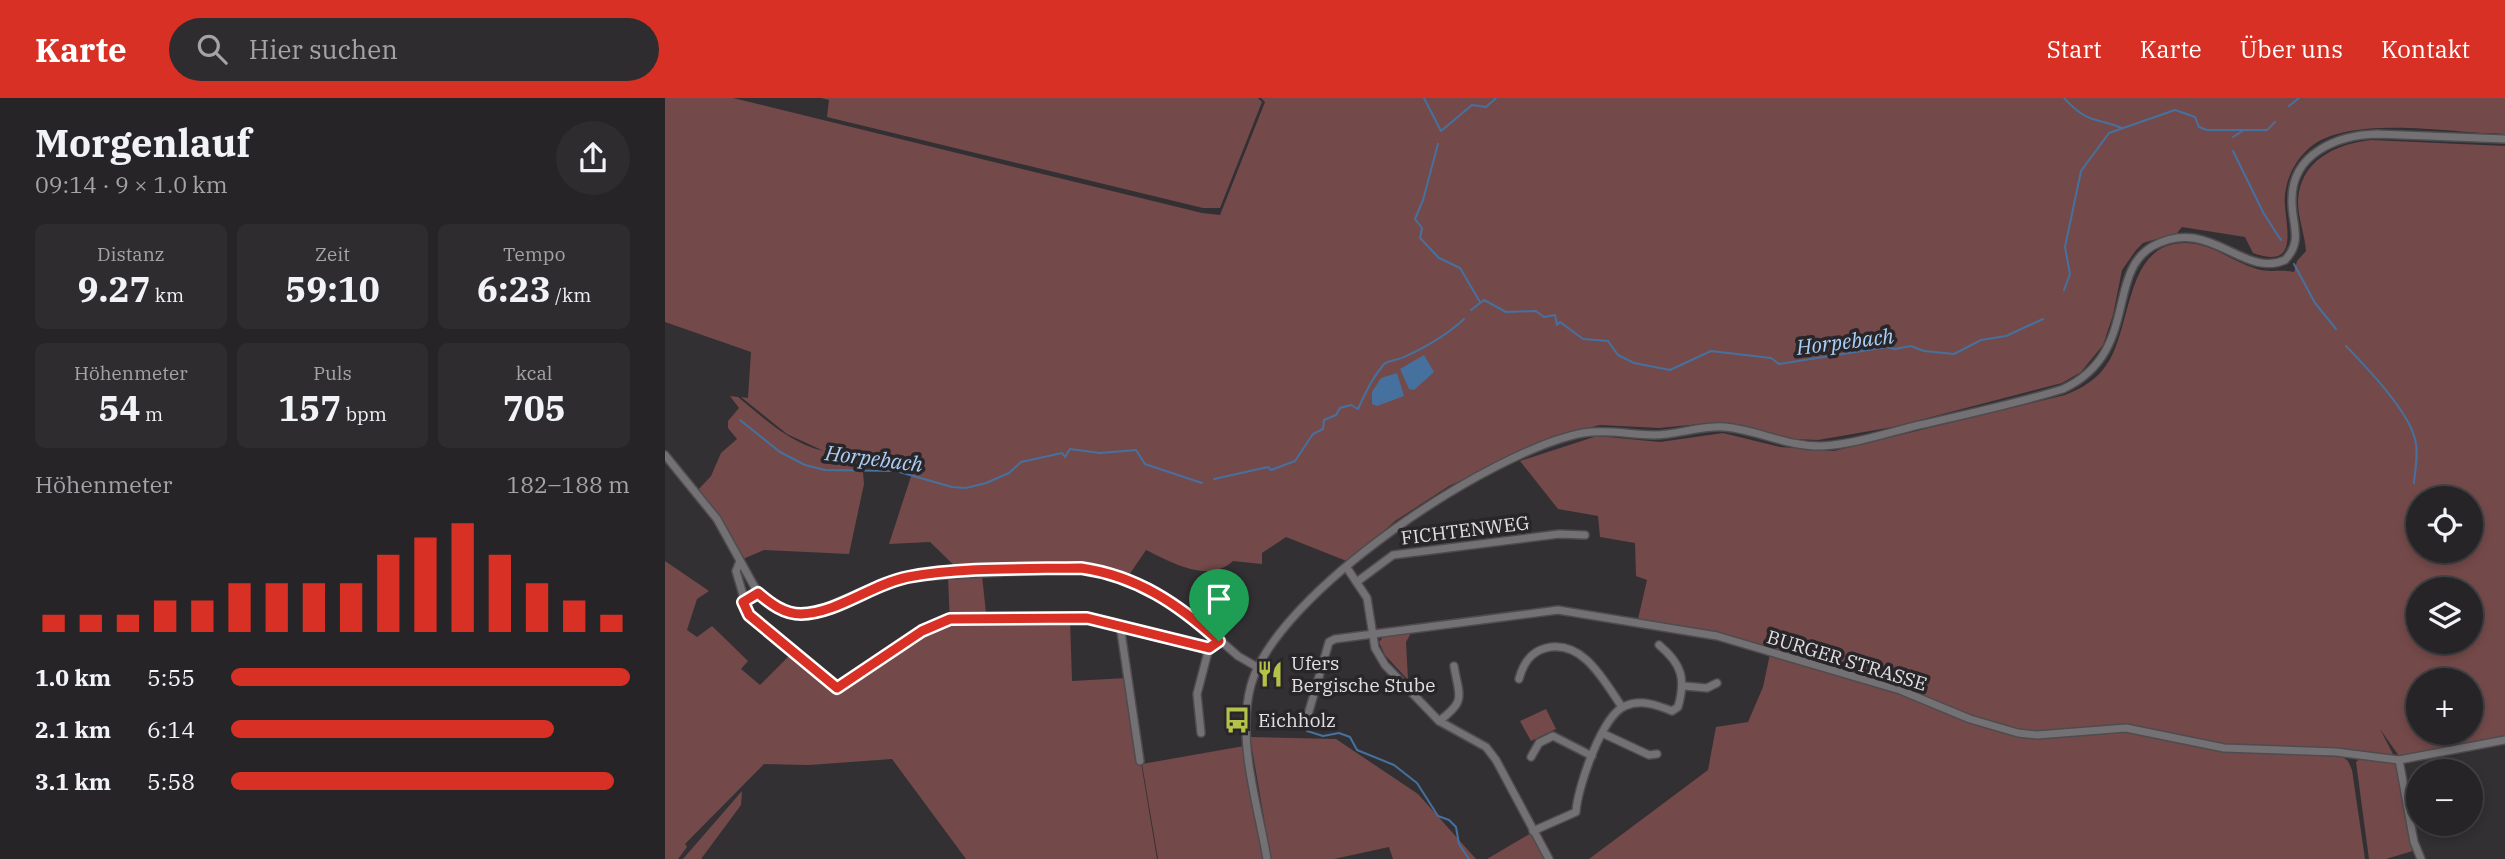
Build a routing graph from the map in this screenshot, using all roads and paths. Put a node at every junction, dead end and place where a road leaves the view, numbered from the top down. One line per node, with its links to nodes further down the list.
1 (2505, 139): 5 (street)
2 (665, 455): 4 (street)
3 (1585, 535): 6 (street, FICHTENWEG)
4 (740, 561): 7 (street); 8 (street)
5 (1347, 568): 6 (street); 15 (street)
6 (1358, 581): 10 (street)
7 (758, 593): 8 (street); 11 (street)
8 (743, 602): 9 (street)
9 (1120, 625): 13 (street); 29 (street)
10 (1371, 633): 20 (street); 21 (street, BURGER STRASSE); 28 (street, BURGER STRASSE)
11 (1219, 641): 13 (street); 15 (street)
12 (1659, 645): 18 (street)
13 (1209, 648): 22 (street)
14 (1454, 666): 20 (street)
15 (1257, 667): 31 (street)
16 (1519, 679): 19 (street)
17 (1717, 683): 18 (street)
18 (1684, 686): 19 (street)
19 (1622, 707): 23 (street)
20 (1439, 721): 30 (street)
21 (1305, 725)
22 (1201, 733)
23 (1604, 734): 25 (street); 26 (street)
24 (2505, 740): 28 (street, BURGER STRASSE)
25 (1657, 754)
26 (1592, 756): 27 (street); 30 (street)
27 (1531, 757)
28 (2399, 760): 33 (street)
29 (1140, 761)
30 (1533, 831): 32 (street)
31 (1268, 859)
32 (1549, 859)
33 (2421, 859)

